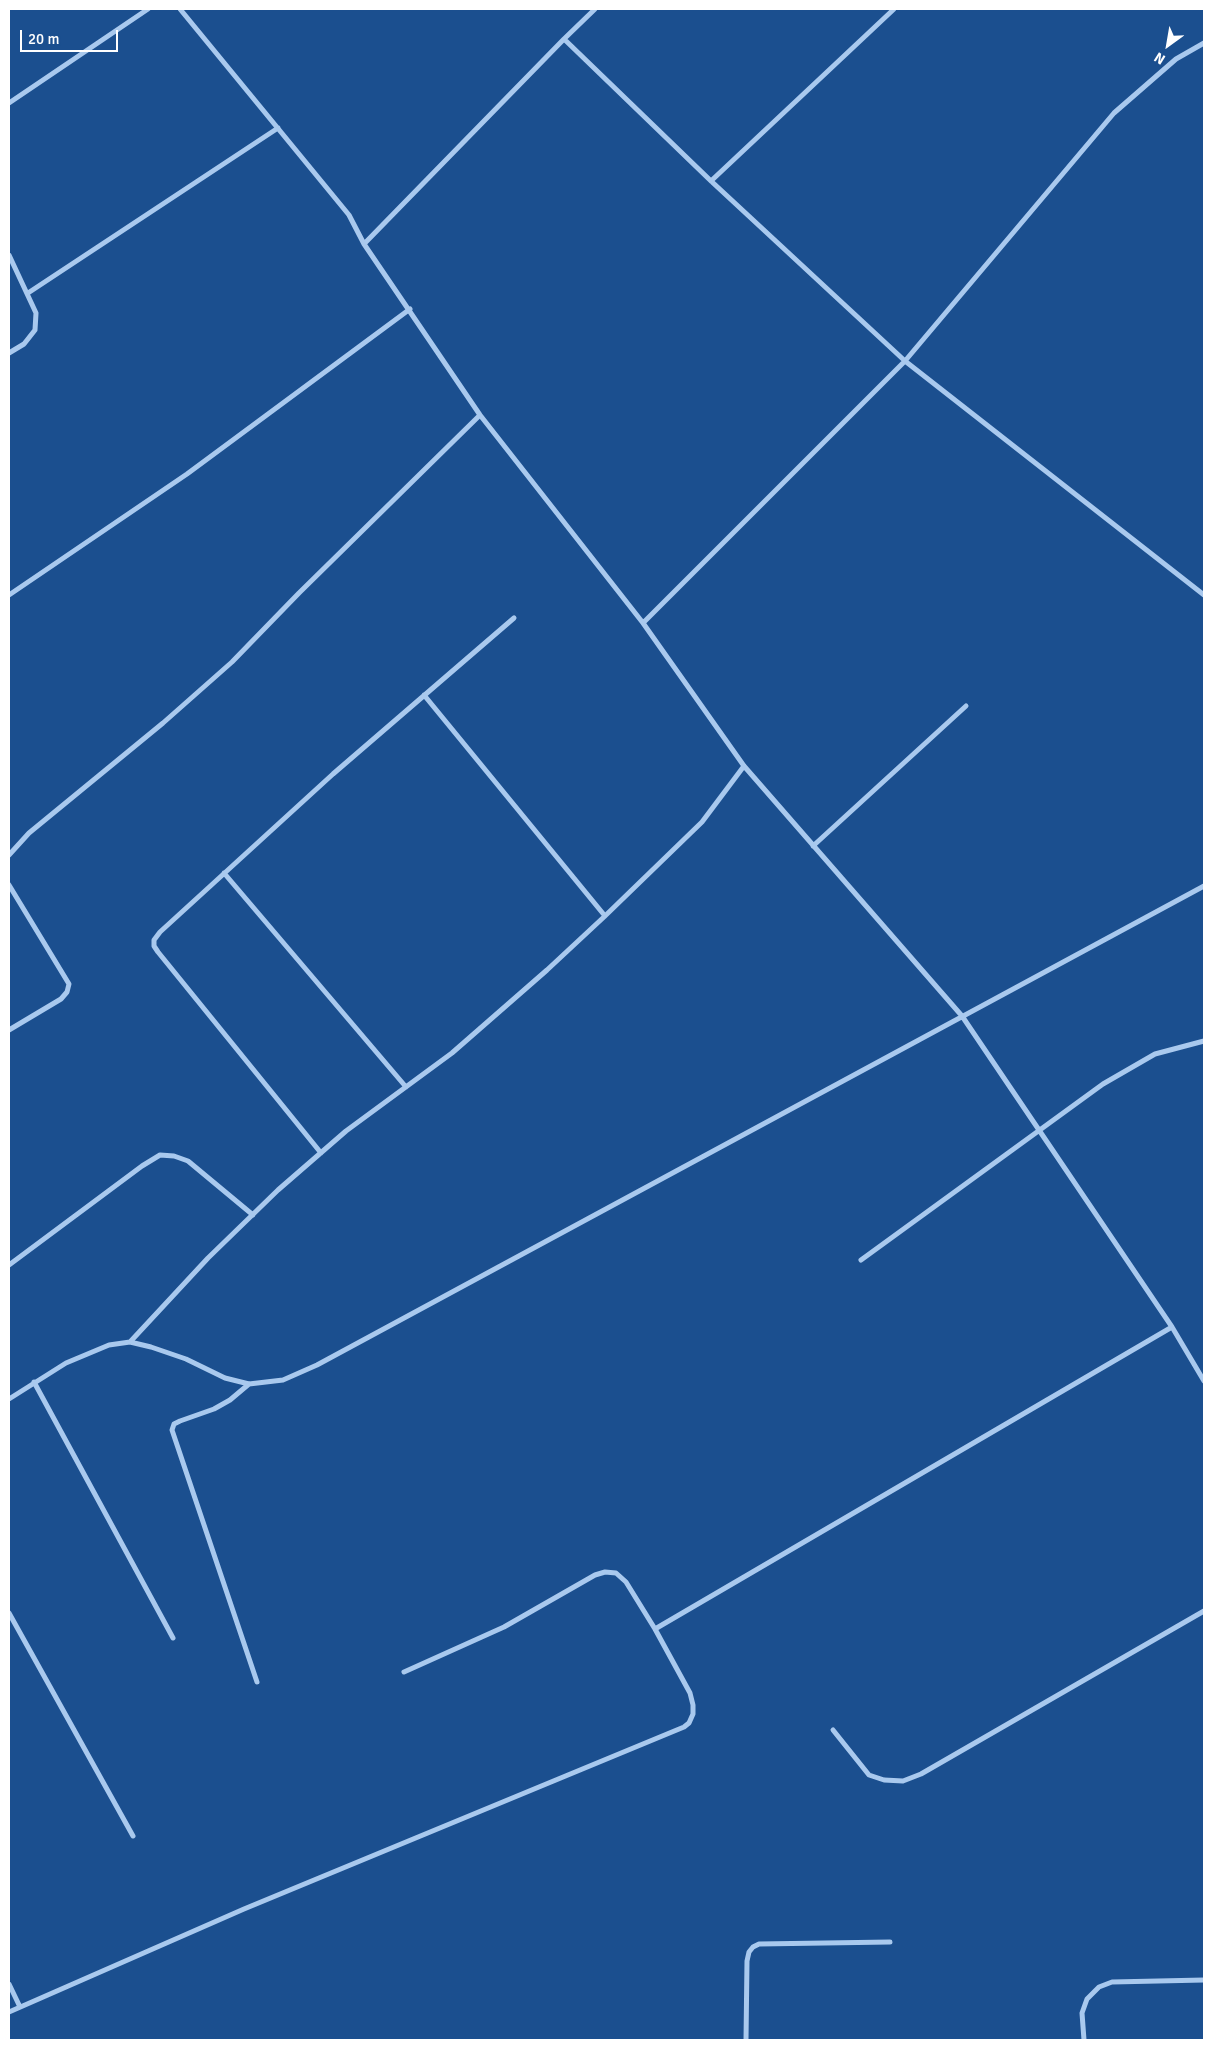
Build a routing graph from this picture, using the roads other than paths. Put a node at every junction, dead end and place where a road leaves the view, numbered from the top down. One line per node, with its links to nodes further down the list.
1 (148, 9): 7 (street)
2 (180, 9): 8 (street)
3 (596, 9): 5 (street)
4 (894, 9): 9 (street)
5 (564, 39): 9 (street); 10 (street)
6 (1204, 43): 15 (street)
7 (9, 103)
8 (278, 128): 10 (street); 12 (street)
9 (711, 181): 15 (street)
10 (364, 244): 13 (street)
11 (9, 255): 12 (street)
12 (28, 293): 14 (street)
13 (410, 309): 16 (street); 18 (street)
14 (9, 353)
15 (905, 361): 17 (street); 20 (street)
16 (480, 415): 20 (street); 25 (street)
17 (1204, 594)
18 (9, 595)
19 (514, 618): 21 (street)
20 (643, 623): 23 (street)
21 (424, 696): 26 (street); 29 (street)
22 (966, 706): 24 (street)
23 (744, 766): 24 (street); 29 (street)
24 (814, 846): 30 (street)
25 (9, 854)
26 (224, 874): 33 (street); 35 (street)
27 (9, 885): 31 (street)
28 (1204, 886): 30 (street)
29 (605, 916): 33 (street)
30 (962, 1016): 34 (street); 43 (street)
31 (9, 1030)
32 (1204, 1041): 34 (street)
33 (406, 1087): 35 (street)
34 (1038, 1130): 37 (street); 39 (street)
35 (320, 1153): 36 (street)
36 (253, 1215): 38 (street); 40 (street)
37 (861, 1260)
38 (9, 1265)
39 (1172, 1328): 42 (street); 47 (street)
40 (130, 1342): 41 (street); 43 (street)
41 (34, 1382): 44 (street); 48 (street)
42 (1204, 1382)
43 (249, 1384): 50 (street)
44 (9, 1399)
45 (1204, 1611): 51 (street)
46 (9, 1613): 52 (street)
47 (655, 1629): 49 (street); 56 (street)
48 (173, 1638)
49 (404, 1672)
50 (257, 1682)
51 (833, 1730)
52 (132, 1836)
53 (890, 1942): 58 (street)
54 (1204, 1980): 59 (street)
55 (9, 1984): 56 (street)
56 (20, 2007): 57 (street)
57 (9, 2012)
58 (746, 2040)
59 (1084, 2040)

